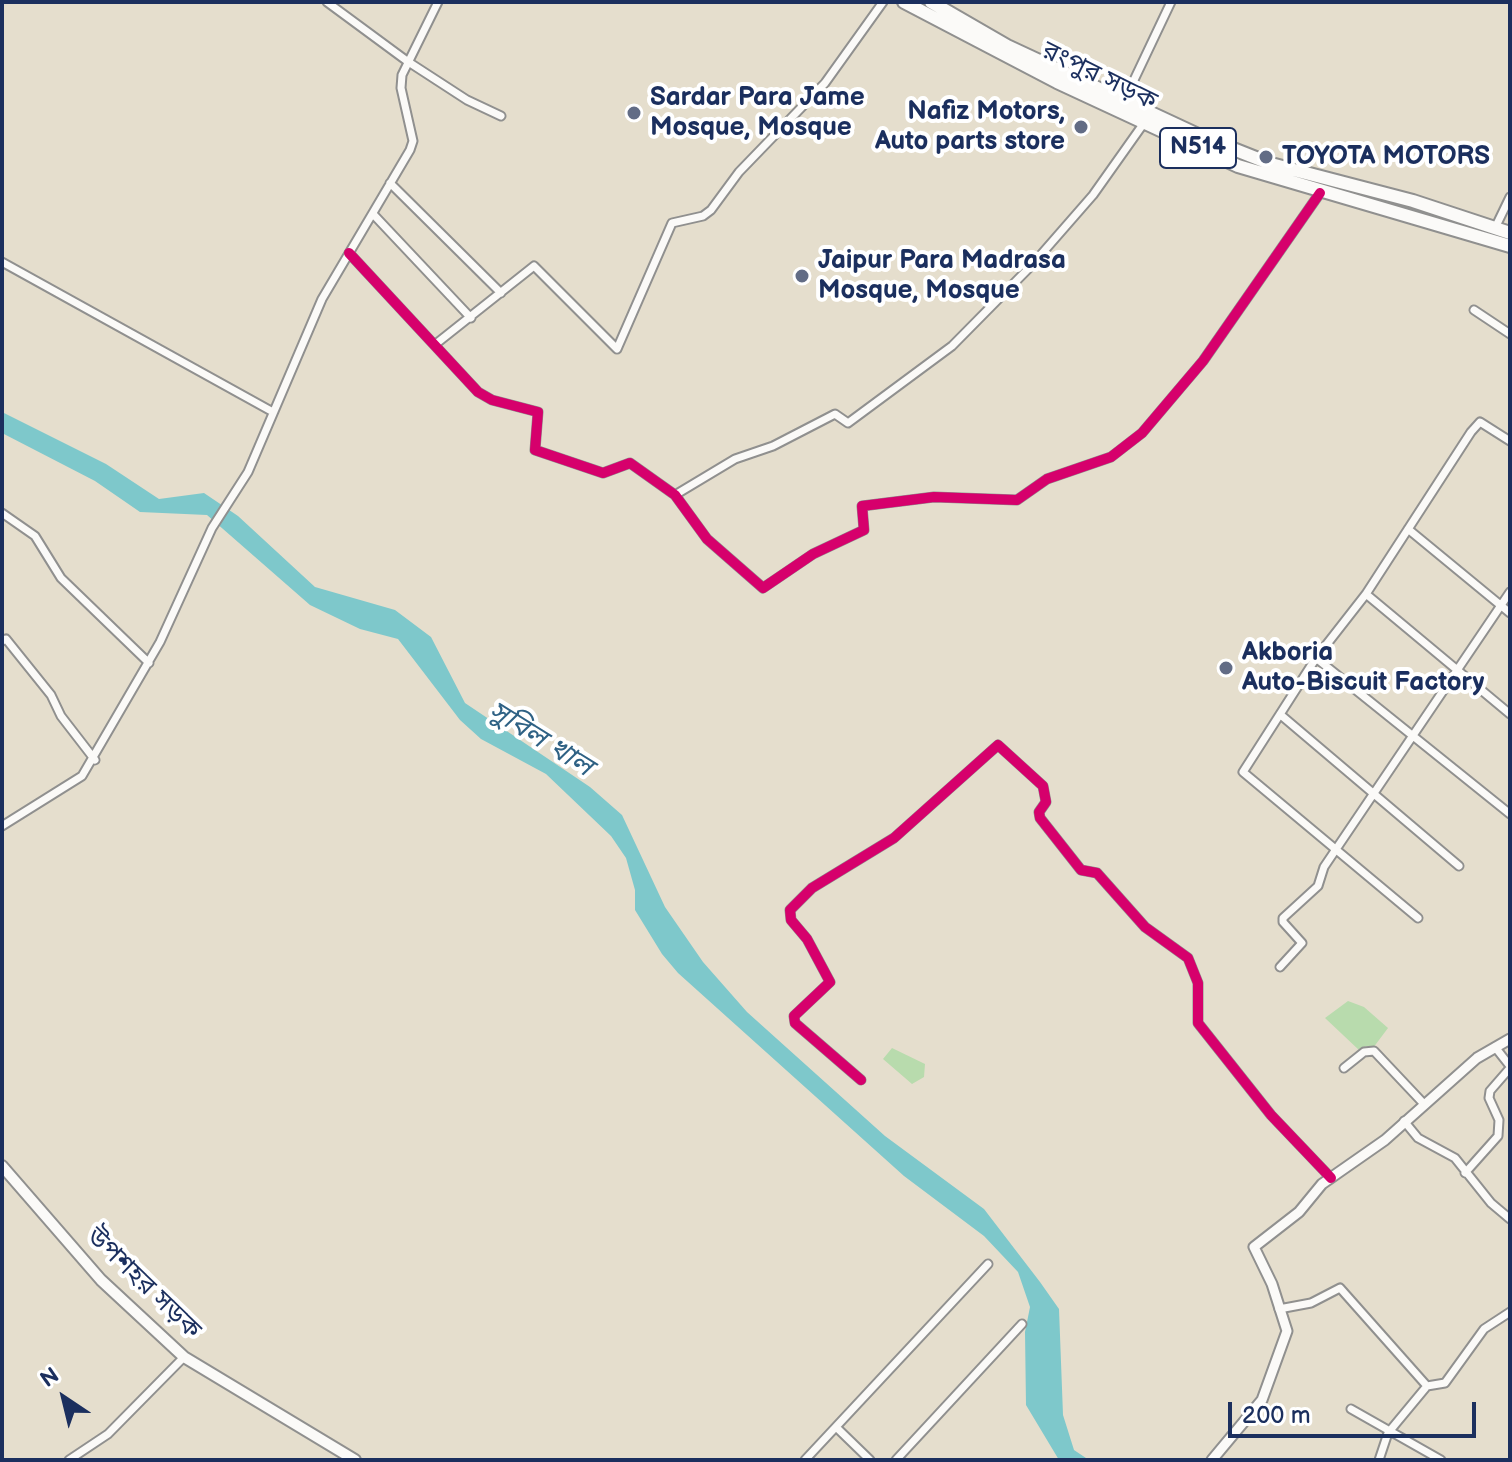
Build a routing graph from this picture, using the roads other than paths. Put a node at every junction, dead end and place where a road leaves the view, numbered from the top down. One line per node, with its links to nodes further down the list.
1 (327, 2): 7 (street)
2 (438, 2): 7 (street)
3 (883, 2): 20 (street)
4 (904, 2): 10 (highway, রংপুর সড়ক / N514)
5 (931, 2): 8 (highway, রংপুর সড়ক / N514)
6 (1171, 2): 8 (street)
7 (407, 61): 9 (street); 11 (street)
8 (1125, 99): 15 (highway, রংপুর সড়ক / N514)
9 (501, 116)
10 (1144, 123): 12 (highway, রংপুর সড়ক / N514); 27 (street)
11 (390, 183): 14 (street); 20 (street)
12 (1320, 193): 17 (highway, রংপুর সড়ক / N514); 27 (street)
13 (1510, 197): 15 (street)
14 (373, 214): 18 (street); 22 (street)
15 (1496, 226): 16 (highway, রংপুর সড়ক / N514)
16 (1510, 233)
17 (1510, 246)
18 (349, 253): 24 (street); 25 (street)
19 (2, 262): 25 (street)
20 (501, 293): 22 (street)
21 (1474, 310): 23 (street)
22 (471, 318): 24 (street)
23 (1510, 334)
24 (437, 343): 27 (street)
25 (273, 412): 36 (street)
26 (1510, 441): 29 (street)
27 (675, 495)
28 (2, 513): 36 (street)
29 (1408, 529): 31 (street); 32 (street)
30 (1510, 592): 32 (street)
31 (1366, 594): 35 (street); 37 (street)
32 (1501, 606): 33 (street); 37 (street)
33 (1510, 613)
34 (2, 641): 41 (street)
35 (1316, 658): 39 (street); 40 (street)
36 (149, 663): 41 (street)
37 (1456, 672): 38 (street); 40 (street)
38 (1510, 714)
39 (1282, 716): 42 (street); 45 (street)
40 (1414, 736): 42 (street); 43 (street)
41 (95, 760): 44 (street)
42 (1374, 796): 45 (street); 46 (street)
43 (1510, 814)
44 (2, 826)
45 (1338, 850): 47 (street); 48 (street)
46 (1459, 866)
47 (1418, 918)
48 (1280, 967)
49 (1510, 1039): 50 (street)
50 (1495, 1047): 51 (street); 54 (street)
51 (1510, 1067): 57 (street)
52 (1344, 1068): 54 (street)
53 (861, 1080): 58 (street)
54 (1424, 1104): 55 (street)
55 (1404, 1121): 57 (street); 58 (street)
56 (2, 1166): 64 (main road, উপশহর সড়ক)
57 (1465, 1173): 59 (street)
58 (1331, 1178): 61 (street)
59 (1510, 1219)
60 (988, 1264): 67 (street)
61 (1279, 1309): 65 (street); 74 (street)
62 (1510, 1312): 65 (street)
63 (1022, 1324): 73 (street)
64 (184, 1357): 69 (street); 70 (main road, উপশহর সড়ক)
65 (1427, 1386): 68 (street)
66 (1351, 1409): 68 (street)
67 (836, 1427): 71 (street); 72 (street)
68 (1388, 1433): 75 (street); 76 (street)
69 (69, 1460)
70 (355, 1460)
71 (805, 1460)
72 (870, 1460)
73 (896, 1460)
74 (1212, 1460)
75 (1379, 1460)
76 (1441, 1460)

